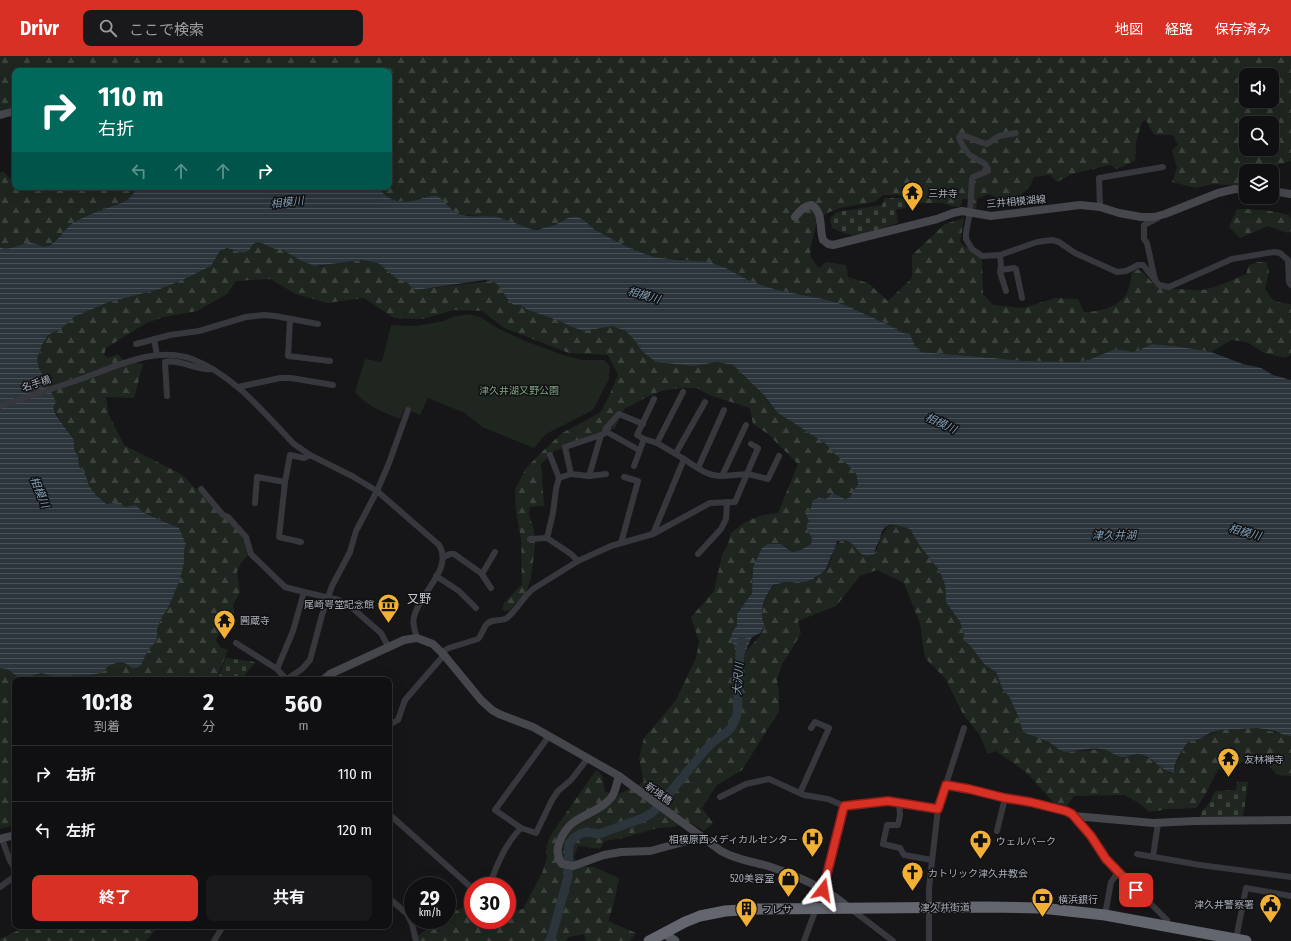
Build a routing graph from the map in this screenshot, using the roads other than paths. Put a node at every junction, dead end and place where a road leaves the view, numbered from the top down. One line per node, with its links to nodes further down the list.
1 (12, 112): 2 (street)
2 (0, 115)
3 (1016, 133): 9 (street)
4 (1164, 168): 8 (street)
5 (1239, 189): 10 (street, 三井相模湖線)
6 (1279, 192): 7 (street)
7 (1291, 194)
8 (1100, 207): 9 (street, 三井相模湖線); 10 (street, 三井相模湖線)
9 (970, 212): 11 (street, 三井相模湖線); 12 (street)
10 (1158, 216): 14 (street)
11 (795, 217)
12 (1000, 255): 13 (street); 14 (street)
13 (1001, 270): 16 (street); 17 (street)
14 (1155, 281): 15 (street)
15 (1291, 285)
16 (1006, 291)
17 (1022, 298)
18 (290, 319): 19 (street); 20 (street); 23 (street)
19 (318, 324)
20 (154, 339): 21 (street); 22 (street)
21 (136, 344)
22 (157, 355): 24 (street, 名手橋); 31 (street, 名手橋)
23 (330, 361)
24 (212, 369): 26 (street, 名手橋); 28 (street)
25 (333, 385): 26 (street)
26 (238, 387): 42 (street, 名手橋)
27 (683, 392): 38 (street)
28 (167, 396)
29 (654, 399): 34 (street)
30 (706, 402): 41 (street)
31 (0, 406)
32 (408, 410): 57 (street)
33 (724, 410): 47 (street)
34 (643, 424): 36 (street); 37 (street)
35 (746, 425): 52 (street)
36 (603, 433): 40 (street); 48 (street); 51 (street)
37 (644, 439): 38 (street); 40 (street)
38 (657, 443): 41 (street)
39 (751, 444): 50 (street)
40 (639, 450): 46 (street)
41 (676, 453): 45 (street)
42 (310, 455): 55 (street); 57 (street, 名手橋)
43 (550, 455): 54 (street)
44 (779, 456): 50 (street)
45 (684, 459): 47 (street); 60 (street)
46 (634, 466)
47 (698, 468): 52 (street)
48 (571, 474): 51 (street); 54 (street)
49 (606, 474): 51 (street)
50 (748, 474): 52 (street); 58 (street)
51 (589, 476)
52 (722, 476)
53 (624, 477): 64 (street)
54 (559, 478): 61 (street)
55 (286, 482): 59 (street); 63 (street)
56 (201, 489): 72 (street)
57 (377, 491): 67 (street, 名手橋); 73 (street)
58 (727, 502): 60 (street); 66 (street)
59 (255, 503)
60 (653, 534): 64 (street)
61 (547, 538): 62 (street); 68 (street)
62 (530, 539)
63 (300, 542)
64 (621, 542): 68 (street)
65 (495, 552): 69 (street)
66 (698, 554)
67 (444, 557): 69 (street); 70 (street)
68 (578, 561): 78 (street)
69 (482, 574): 71 (street)
70 (436, 576): 74 (street); 75 (street)
71 (491, 588)
72 (304, 592): 73 (street); 79 (street)
73 (328, 597): 77 (street); 81 (street)
74 (476, 608)
75 (417, 638): 77 (street); 78 (street, 新境橋)
76 (236, 643): 79 (street)
77 (389, 648): 82 (street)
78 (443, 654): 83 (street); 86 (street, 新境橋)
79 (277, 669): 80 (street)
80 (284, 677)
81 (291, 677)
82 (326, 677)
83 (392, 723)
84 (811, 728): 90 (street)
85 (964, 728): 89 (street)
86 (549, 736): 87 (street, 新境橋); 100 (street)
87 (588, 758): 88 (street, 新境橋); 100 (street)
88 (620, 777): 103 (street, 新境橋); 103 (street)
89 (946, 785): 92 (street); 95 (street)
90 (800, 793): 91 (street); 94 (street)
91 (720, 797)
92 (1005, 798): 96 (street); 101 (street)
93 (899, 802): 94 (street); 95 (street); 107 (street)
94 (844, 806): 115 (street)
95 (938, 809): 107 (street)
96 (1074, 816): 99 (street); 122 (street)
97 (392, 817): 113 (street)
98 (1291, 820): 99 (street)
99 (1158, 822): 106 (street)
100 (521, 828): 110 (street)
101 (997, 831)
102 (12, 836): 104 (street)
103 (699, 836): 115 (street, 新境橋)
104 (1, 839): 108 (street)
105 (1136, 854): 106 (street)
106 (1153, 857): 111 (street)
107 (932, 860): 119 (street)
108 (12, 865)
109 (1117, 874): 121 (street)
110 (493, 877)
111 (1291, 877)
112 (12, 878): 114 (street)
113 (464, 881)
114 (0, 887)
115 (823, 890): 118 (street, 新境橋); 120 (street)
116 (1291, 896): 126 (street)
117 (392, 901): 128 (street)
118 (849, 908): 119 (highway, 津久井街道); 120 (highway, 津久井街道); 132 (street)
119 (929, 908): 121 (highway, 津久井街道); 133 (street)
120 (817, 909): 124 (highway, 津久井街道); 131 (street)
121 (1104, 915): 122 (highway, 津久井街道)
122 (1168, 926): 125 (highway, 津久井街道)
123 (221, 929): 127 (street)
124 (664, 933): 129 (highway, 津久井街道); 130 (main road)
125 (1208, 938): 126 (highway, 津久井街道)
126 (1241, 940)
127 (214, 941)
128 (416, 941)
129 (649, 941)
130 (674, 941)
131 (804, 941)
132 (893, 941)
133 (930, 941)

